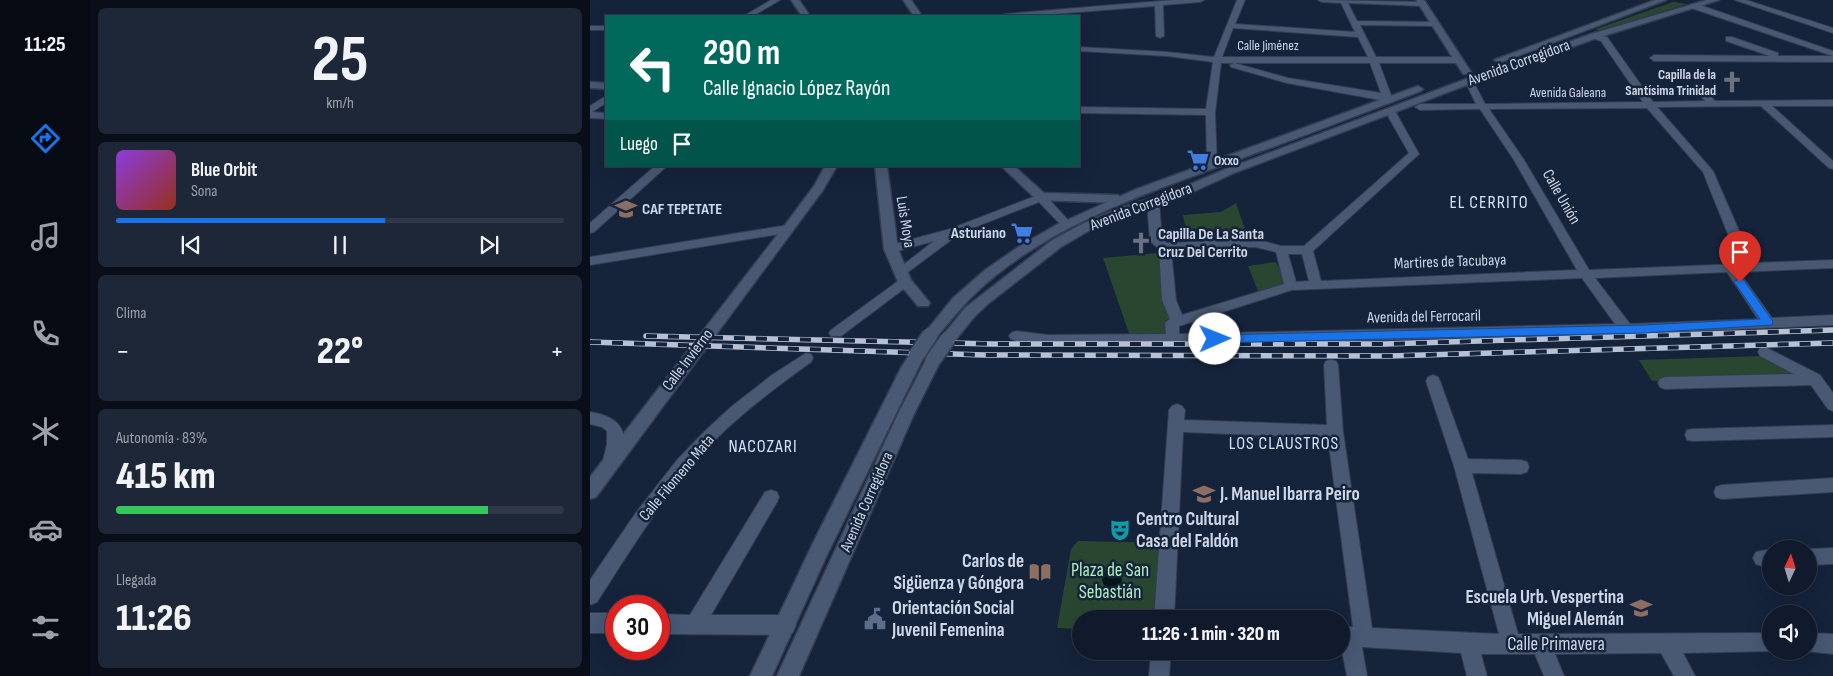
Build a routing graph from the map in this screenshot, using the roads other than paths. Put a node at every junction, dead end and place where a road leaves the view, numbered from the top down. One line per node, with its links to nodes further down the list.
1 (776, 0): 15 (street)
2 (795, 0): 16 (main road)
3 (907, 0): 17 (main road)
4 (1200, 0): 13 (street)
5 (1241, 0): 21 (street)
6 (1322, 0): 7 (street)
7 (1344, 0): 12 (street); 19 (street)
8 (1662, 0): 37 (main road, Avenida Corregidora)
9 (1684, 0): 14 (main road)
10 (1715, 0): 14 (main road, Avenida Corregidora)
11 (1739, 0): 24 (street)
12 (1421, 2): 20 (main road, Calle Unión)
13 (1159, 4): 18 (street); 26 (street)
14 (1694, 6): 27 (main road, Avenida Corregidora); 30 (street)
15 (750, 15)
16 (805, 15)
17 (917, 15)
18 (1018, 15)
19 (1355, 23): 20 (street); 25 (street)
20 (1434, 24): 36 (main road, Calle Unión)
21 (1231, 26): 25 (street); 35 (street)
22 (590, 28): 23 (street)
23 (605, 28)
24 (1833, 31)
25 (1361, 35): 33 (street)
26 (1160, 36)
27 (1594, 36): 37 (main road, Avenida Corregidora); 46 (street)
28 (1729, 38): 32 (street)
29 (1080, 49): 35 (street, Calle Jiménez)
30 (1833, 54)
31 (1654, 58): 32 (street)
32 (1785, 58): 34 (street)
33 (1373, 59): 35 (street, Calle Jiménez); 36 (street, Calle Jiménez); 42 (street)
34 (1833, 59)
35 (1218, 60): 42 (street); 51 (street)
36 (1458, 60): 37 (main road, Calle Unión)
37 (1467, 77): 42 (main road, Avenida Corregidora); 47 (street, Calle Unión)
38 (590, 85): 39 (main road)
39 (605, 86)
40 (1697, 87): 45 (street)
41 (605, 100): 49 (street)
42 (1390, 102): 54 (main road, Avenida Corregidora); 61 (main road, Avenida Corregidora); 72 (street)
43 (1763, 103): 44 (street, Avenida Galeana); 45 (street, Avenida Galeana); 55 (street)
44 (1833, 103)
45 (1712, 104): 46 (street, Avenida Galeana)
46 (1650, 105): 47 (street, Avenida Galeana); 75 (street)
47 (1482, 106): 48 (street, Avenida Galeana); 77 (street, Calle Unión)
48 (1420, 107)
49 (590, 110)
50 (1080, 110): 51 (street)
51 (1210, 112): 54 (street)
52 (590, 116): 53 (street)
53 (605, 116)
54 (1212, 165): 60 (main road, Avenida Corregidora)
55 (1833, 166)
56 (830, 167): 67 (main road, Calle Invierno)
57 (881, 167): 70 (main road, Luis Moya)
58 (1008, 167): 62 (main road)
59 (663, 168): 66 (street)
60 (1167, 181): 61 (main road); 63 (main road, Avenida Corregidora)
61 (1178, 194): 64 (main road, Avenida Corregidora)
62 (1041, 197): 63 (main road); 65 (street); 68 (street)
63 (1118, 200): 65 (main road, Avenida Corregidora)
64 (1153, 202): 69 (street); 126 (main road, Avenida Corregidora, bridge)
65 (1065, 223): 115 (main road, Avenida Corregidora, bridge)
66 (590, 229)
67 (788, 229): 73 (street); 100 (main road, Calle Invierno)
68 (954, 232): 70 (street); 78 (street)
69 (1165, 247): 71 (street); 82 (street)
70 (891, 249): 78 (main road, Luis Moya)
71 (1281, 250): 72 (street); 80 (street)
72 (1306, 250): 79 (street)
73 (590, 261)
74 (1833, 264): 75 (street, Martires de Tacubaya)
75 (1748, 267): 76 (street, Martires de Tacubaya)
76 (1730, 268): 77 (street, Martires de Tacubaya); 84 (street)
77 (1585, 273): 79 (street, Martires de Tacubaya); 85 (street, Calle Unión)
78 (903, 277): 81 (main road, Luis Moya); 86 (street)
79 (1316, 284): 80 (street, Martires de Tacubaya)
80 (1291, 286): 82 (street, Martires de Tacubaya)
81 (923, 303)
82 (1177, 320): 88 (street)
83 (1833, 320): 84 (street, Avenida del Ferrocaril)
84 (1768, 322): 85 (street, Avenida del Ferrocaril)
85 (1626, 329): 88 (street, Avenida del Ferrocaril)
86 (836, 333)
87 (1016, 336): 88 (street, Avenida del Ferrocaril)
88 (1172, 340)
89 (1765, 352): 92 (street)
90 (806, 358): 109 (street, Calle Filomeno Mata)
91 (1331, 364): 98 (street)
92 (1814, 379): 94 (street); 95 (street)
93 (1433, 381): 101 (street)
94 (1665, 383)
95 (1831, 399)
96 (590, 418): 100 (street)
97 (1833, 431): 99 (street)
98 (1335, 432): 110 (street); 116 (street)
99 (1693, 435)
100 (611, 462): 104 (main road, Calle Invierno)
101 (1462, 466): 102 (street); 121 (street)
102 (1521, 467)
103 (1833, 485): 105 (street)
104 (590, 491)
105 (1722, 492)
106 (771, 496): 114 (street)
107 (1833, 556): 108 (street)
108 (1818, 557)
109 (590, 596)
110 (1165, 610)
111 (590, 623): 112 (street)
112 (605, 623)
113 (670, 624): 114 (street)
114 (695, 624): 115 (street)
115 (786, 625): 125 (main road, Avenida Corregidora)
116 (1352, 636): 120 (street, Calle Primavera); 128 (street)
117 (1666, 643): 118 (street, Calle Primavera); 123 (street, Calle Primavera); 131 (street)
118 (1762, 643)
119 (1817, 643): 122 (street)
120 (1469, 644): 121 (street, Calle Primavera); 129 (street)
121 (1511, 644): 123 (street, Calle Primavera)
122 (1833, 644)
123 (1542, 645): 130 (street)
124 (1160, 660): 127 (street)
125 (761, 676)
126 (788, 676)
127 (1159, 676)
128 (1357, 676)
129 (1477, 676)
130 (1554, 676)
131 (1685, 676)

